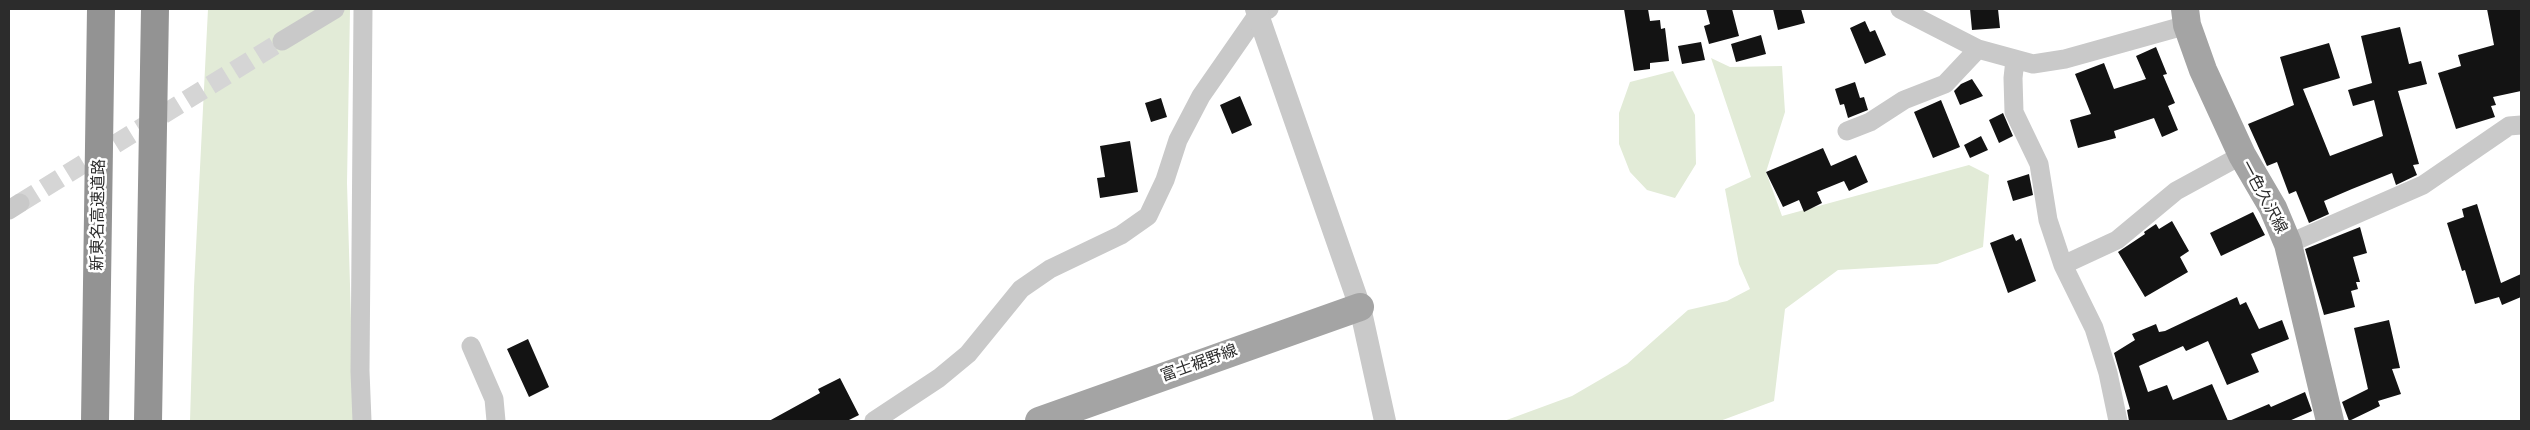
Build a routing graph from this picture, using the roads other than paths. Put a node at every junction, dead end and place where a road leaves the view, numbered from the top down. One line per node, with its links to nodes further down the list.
1 (102, 9): 18 (highway, 新東名高速道路)
2 (155, 9): 19 (highway)
3 (336, 9): 8 (street)
4 (363, 9): 20 (street)
5 (1900, 9): 9 (street)
6 (1261, 10): 16 (street); 22 (street)
7 (2186, 17): 10 (street); 13 (main road, 一色久沢線)
8 (282, 41)
9 (1978, 49): 10 (street); 12 (street)
10 (2015, 60): 15 (street)
11 (2521, 125): 14 (street)
12 (1847, 131)
13 (2242, 155): 14 (main road, 一色久沢線); 15 (street)
14 (2288, 244): 26 (main road, 一色久沢線)
15 (2063, 265): 25 (street)
16 (1360, 306): 23 (main road, 富士裾野線); 24 (street)
17 (472, 346): 21 (street)
18 (95, 421)
19 (148, 421)
20 (362, 421)
21 (496, 421)
22 (874, 421)
23 (1039, 421)
24 (1385, 421)
25 (2118, 421)
26 (2330, 421)

